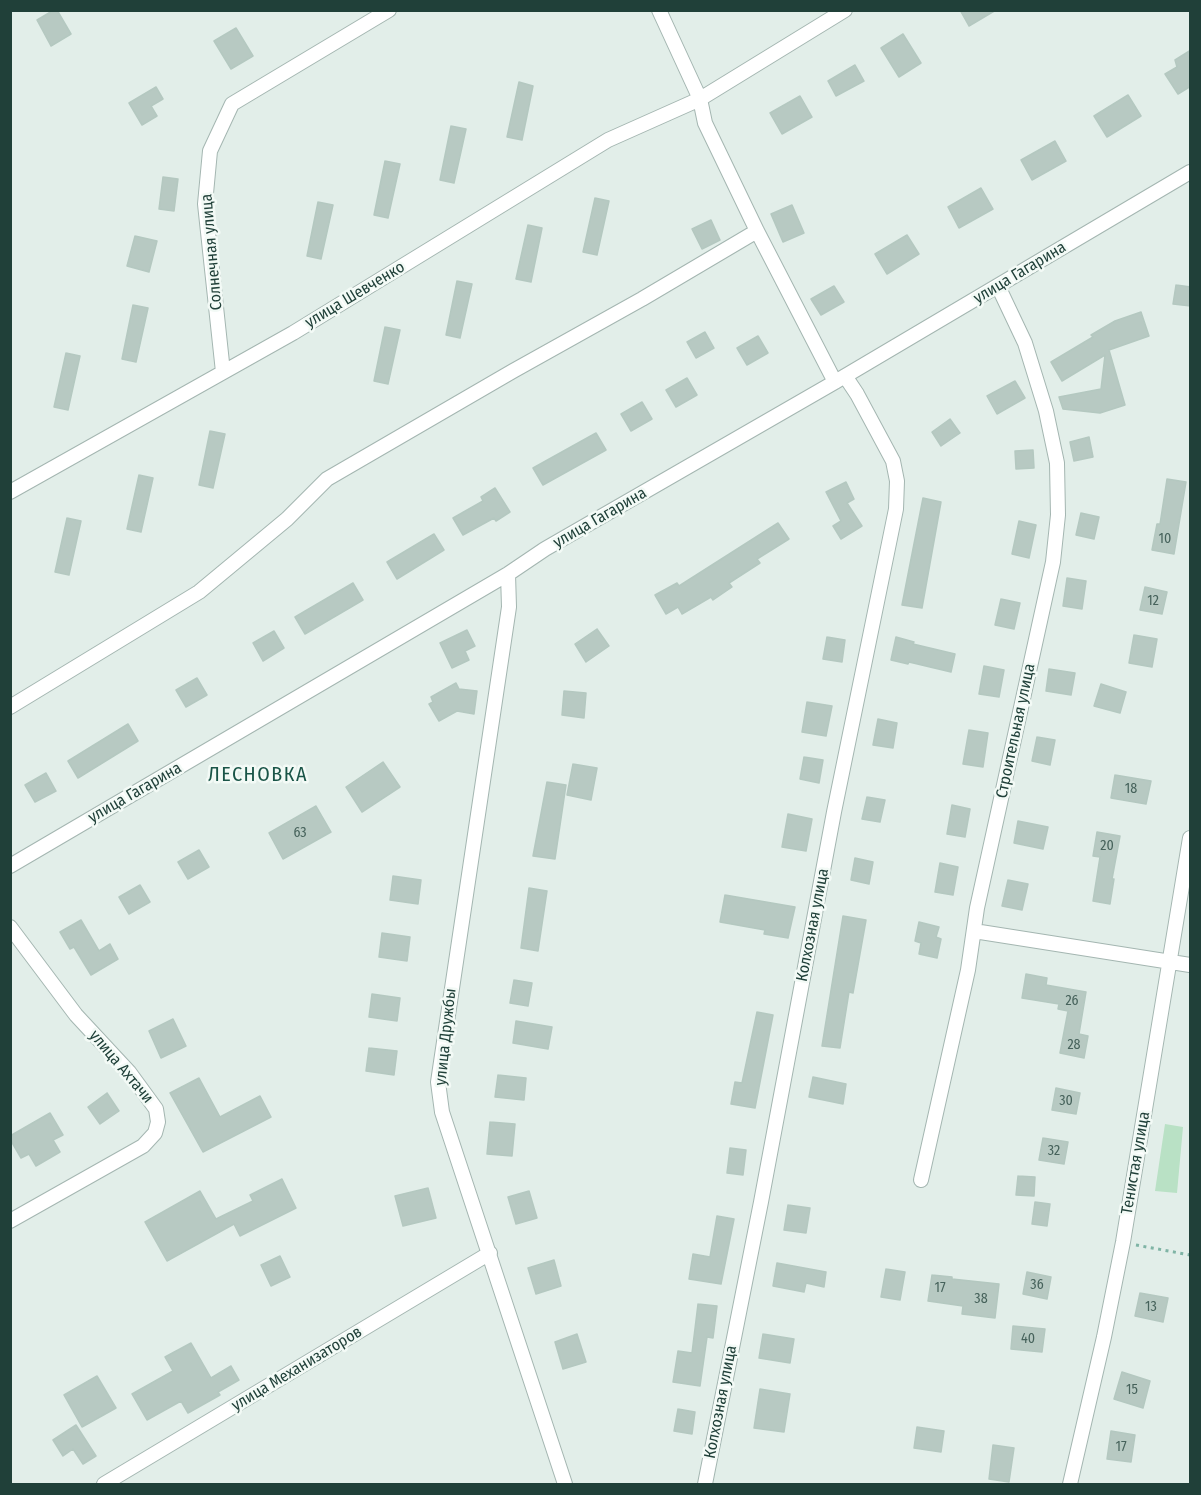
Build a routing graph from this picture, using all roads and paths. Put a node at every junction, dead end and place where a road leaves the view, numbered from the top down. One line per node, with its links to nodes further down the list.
1 (389, 10): 8 (street, Солнечная улица)
2 (659, 10): 4 (street, Колхозная улица)
3 (844, 10): 4 (street, улица Шевченко)
4 (700, 99): 6 (street, Колхозная улица); 8 (street, улица Шевченко)
5 (1191, 172): 7 (street, улица Гагарина)
6 (757, 231): 9 (street, Колхозная улица); 12 (street)
7 (998, 286): 9 (street, улица Гагарина); 16 (street, Строительная улица)
8 (224, 372): 10 (street, улица Шевченко)
9 (840, 379): 11 (street, улица Гагарина); 26 (street, Колхозная улица)
10 (10, 492)
11 (508, 574): 14 (street, улица Гагарина); 22 (street, улица Дружбы)
12 (10, 706)
13 (1191, 838): 17 (street, Тенистая улица)
14 (10, 866)
15 (10, 927): 20 (street, улица Ахтачи)
16 (974, 931): 17 (street); 19 (street, Строительная улица)
17 (1170, 961): 18 (street); 21 (street, Тенистая улица)
18 (1191, 965)
19 (921, 1180)
20 (10, 1221)
21 (1123, 1242): 23 (path); 27 (street, Тенистая улица)
22 (490, 1253): 24 (street, улица Механизаторов); 25 (street, улица Дружбы)
23 (1191, 1255)
24 (104, 1485)
25 (565, 1485)
26 (705, 1485)
27 (1070, 1485)

